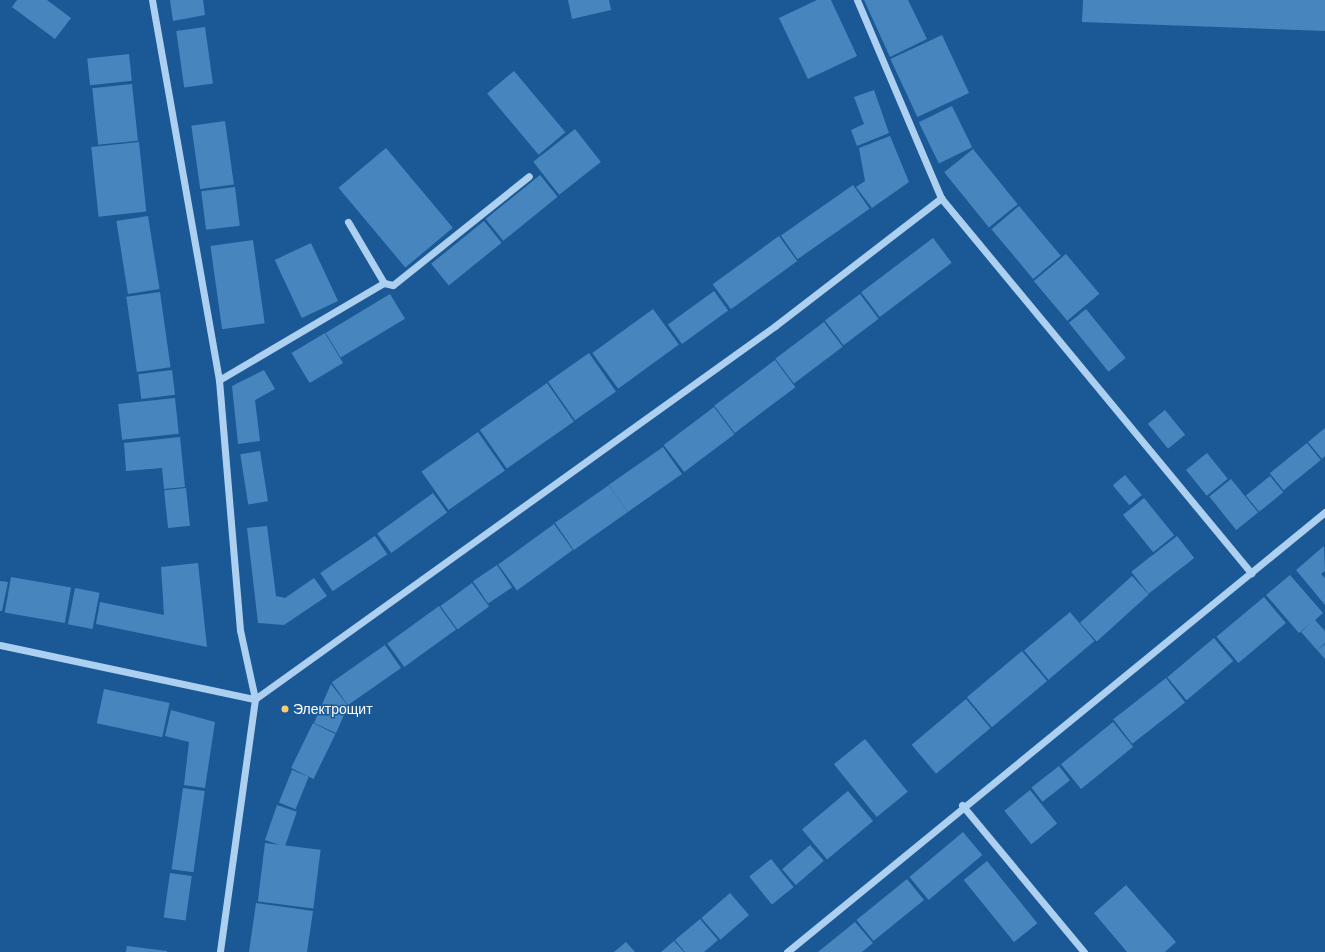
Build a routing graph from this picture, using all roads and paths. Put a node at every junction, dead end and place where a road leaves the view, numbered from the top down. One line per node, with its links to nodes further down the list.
1 (152, 0): 7 (street)
2 (856, 0): 4 (street)
3 (529, 176): 6 (street)
4 (941, 198): 9 (street); 11 (street)
5 (348, 222): 6 (street)
6 (384, 283): 7 (street)
7 (219, 380): 11 (street)
8 (1325, 512): 9 (street)
9 (1251, 573): 12 (street)
10 (0, 645): 11 (street)
11 (255, 699): 13 (street)
12 (962, 805): 14 (street); 15 (street)
13 (220, 952)
14 (787, 952)
15 (1084, 952)

